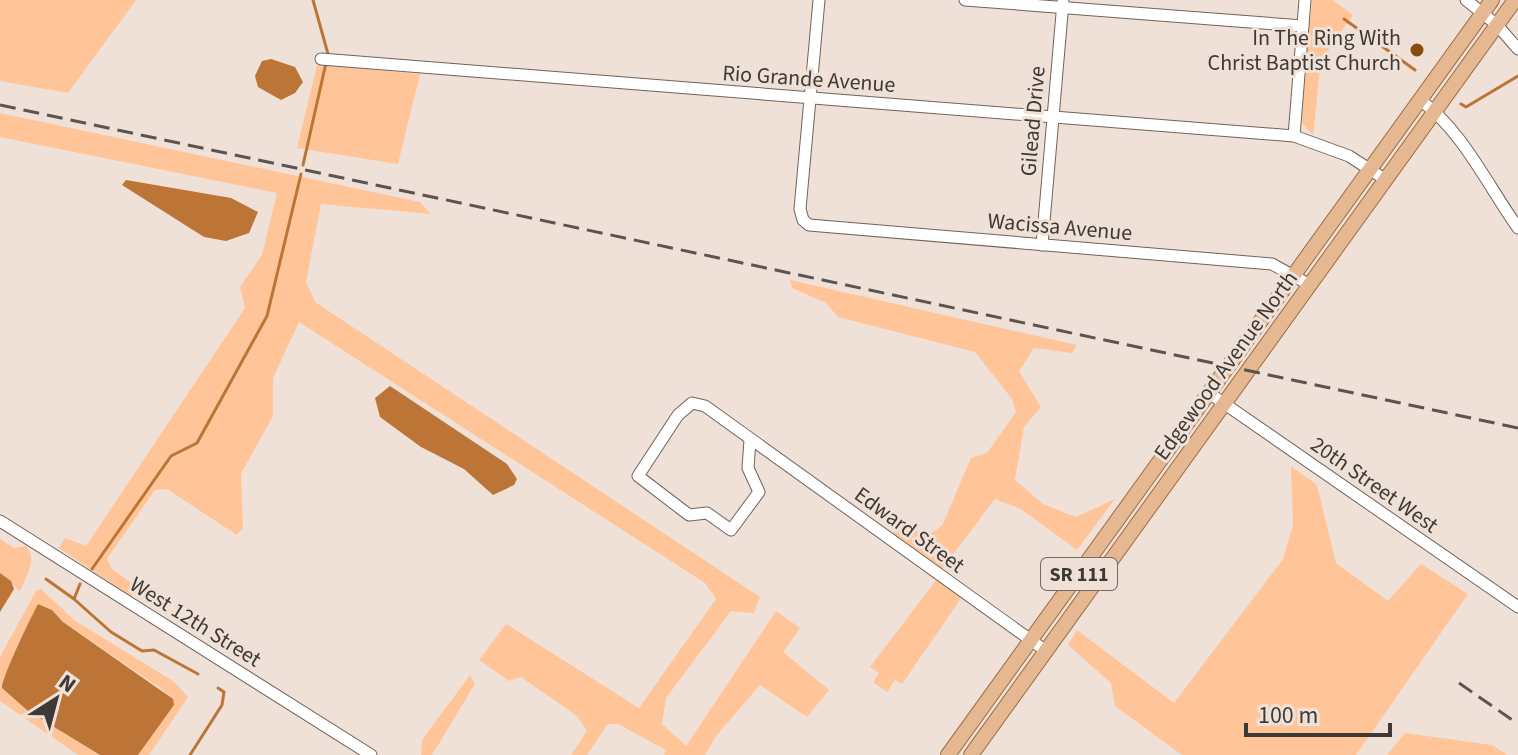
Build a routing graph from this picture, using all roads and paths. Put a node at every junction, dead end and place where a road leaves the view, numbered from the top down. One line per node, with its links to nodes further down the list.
1 (819, 0): 12 (street)
2 (965, 0): 6 (street)
3 (1305, 0): 9 (street)
4 (1466, 0): 7 (street)
5 (1515, 0): 8 (main road, Edgewood Avenue North / SR 111)
6 (1062, 4): 9 (street); 15 (street, Gilead Drive)
7 (1488, 6): 8 (street); 13 (main road, Edgewood Avenue North / SR 111)
8 (1497, 25): 10 (street); 14 (main road, Edgewood Avenue North / SR 111)
9 (1303, 26): 16 (street)
10 (1518, 49)
11 (321, 59): 12 (street, Rio Grande Avenue)
12 (808, 98): 15 (street, Rio Grande Avenue); 20 (street, Wacissa Avenue)
13 (1420, 100): 14 (street); 17 (main road, Edgewood Avenue North / SR 111)
14 (1435, 111): 18 (main road, Edgewood Avenue North / SR 111); 19 (street)
15 (1052, 117): 16 (street, Rio Grande Avenue); 20 (street, Gilead Drive)
16 (1294, 136): 17 (street, Rio Grande Avenue)
17 (1371, 169): 18 (street, Rio Grande Avenue); 21 (main road, Edgewood Avenue North / SR 111)
18 (1386, 180): 22 (main road, Edgewood Avenue North / SR 111)
19 (1518, 228)
20 (1042, 245): 21 (street, Wacissa Avenue)
21 (1295, 275): 22 (street, Wacissa Avenue); 23 (main road, Edgewood Avenue North / SR 111)
22 (1310, 285): 24 (main road, Edgewood Avenue North / SR 111)
23 (1209, 393): 24 (street, 20th Street West); 28 (main road, Edgewood Avenue North / SR 111)
24 (1224, 404): 27 (street, 20th Street West); 29 (main road, Edgewood Avenue North / SR 111)
25 (750, 440): 25 (street, Edward Street); 28 (street, Edward Street)
26 (0, 521): 30 (street, West 12th Street)
27 (1518, 607)
28 (1031, 640): 29 (street, Edward Street); 31 (main road, Edgewood Avenue North / SR 111)
29 (1046, 651): 32 (main road, Edgewood Avenue North / SR 111)
30 (371, 755)
31 (948, 755)
32 (971, 755)

